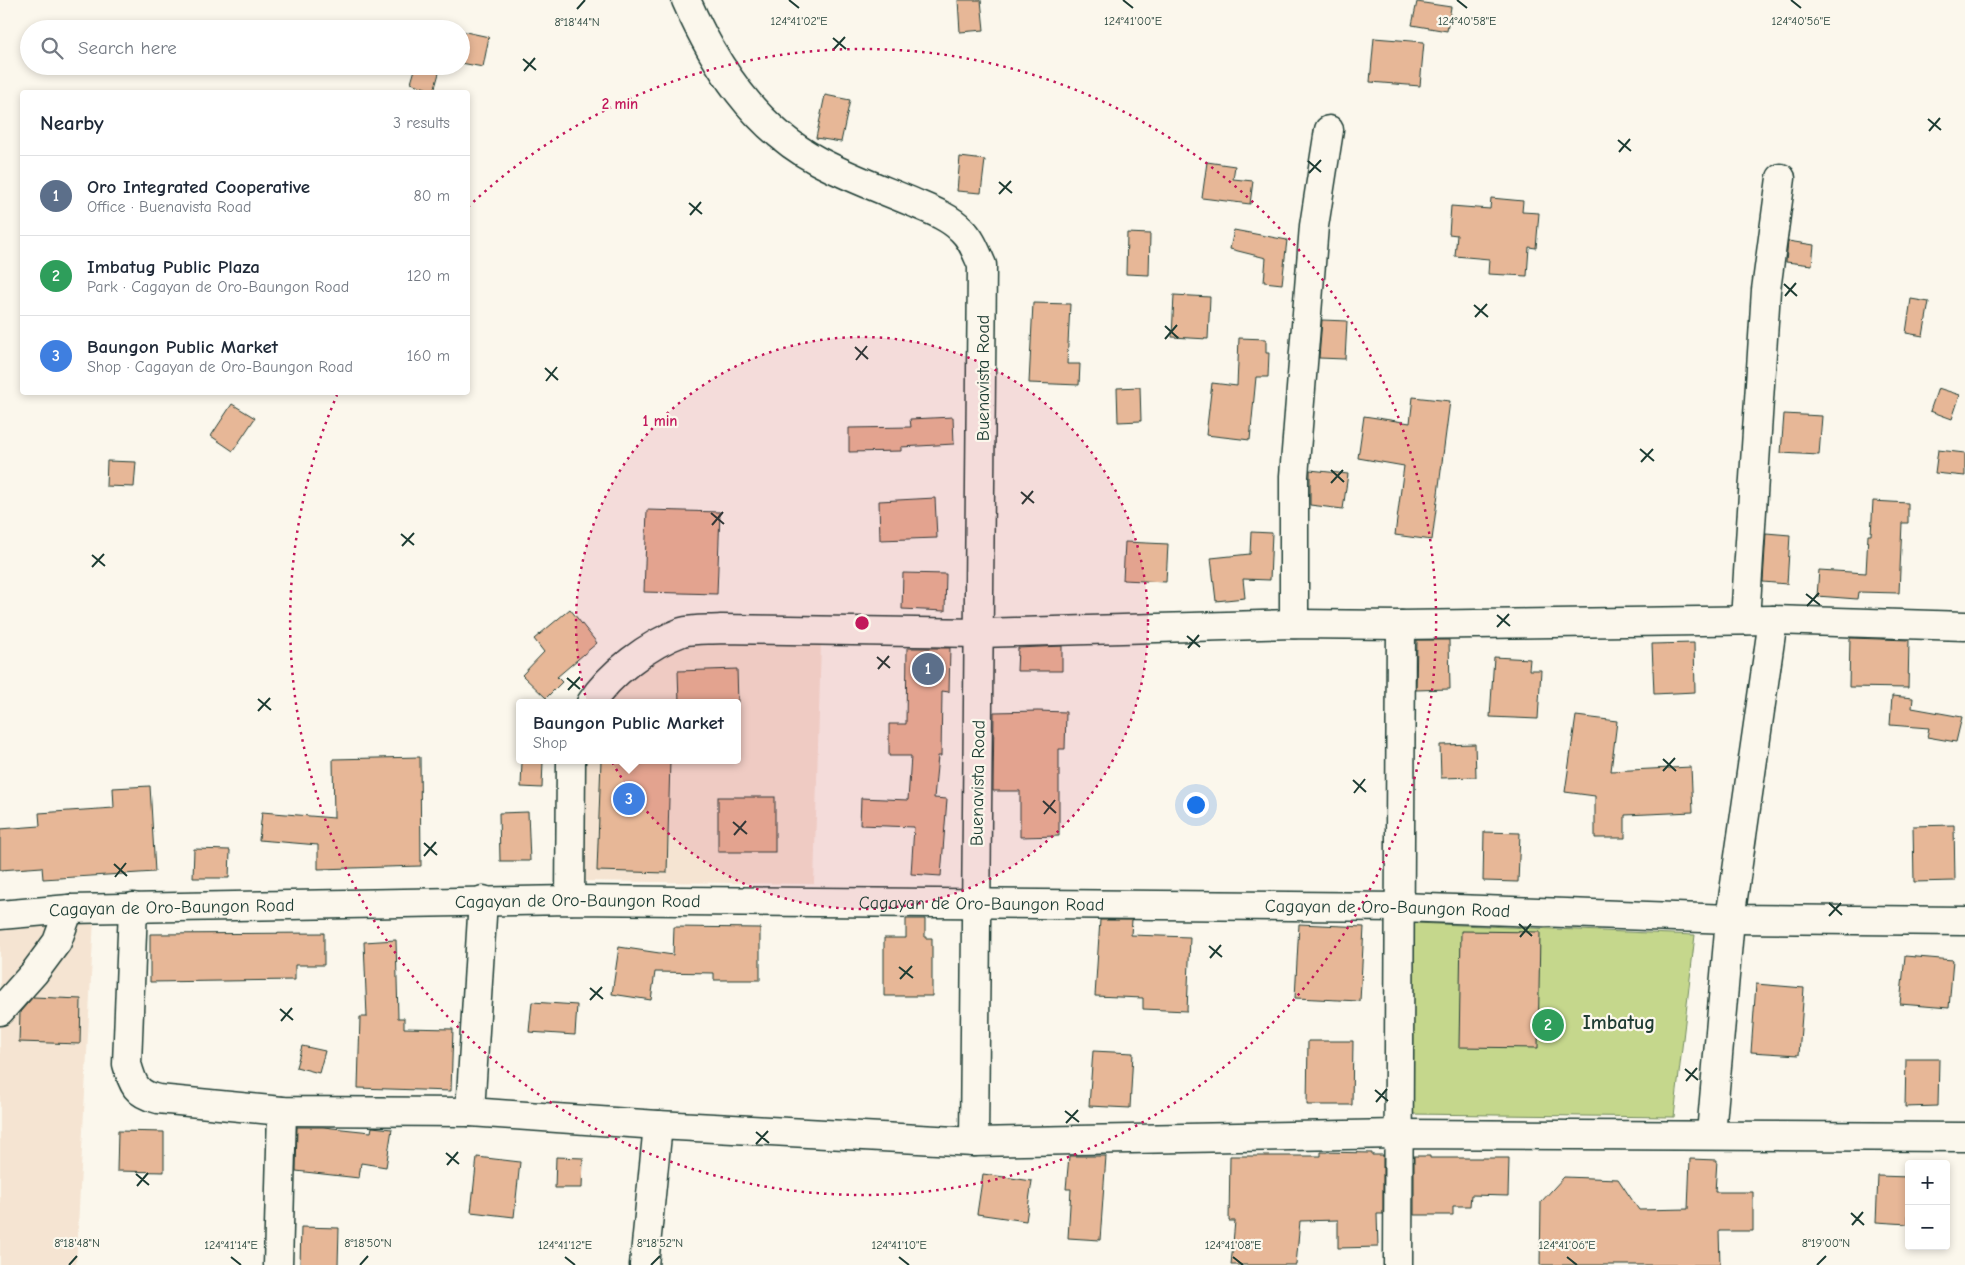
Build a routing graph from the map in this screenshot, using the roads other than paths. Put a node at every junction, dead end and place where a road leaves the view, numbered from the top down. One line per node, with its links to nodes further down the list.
1 (686, 0): 9 (street, Buenavista Road)
2 (1329, 130): 6 (street)
3 (1782, 178): 4 (street)
4 (1745, 620): 5 (street); 7 (street)
5 (1773, 620): 8 (street); 19 (street)
6 (1294, 624): 7 (street); 9 (street)
7 (1401, 625): 16 (street)
8 (1965, 626)
9 (980, 633): 10 (street); 14 (street, Buenavista Road)
10 (593, 699)
11 (571, 764): 13 (street)
12 (483, 900): 13 (street, Cagayan de Oro-Baungon Road); 15 (street, Cagayan de Oro-Baungon Road); 23 (street)
13 (570, 900): 14 (street, Cagayan de Oro-Baungon Road)
14 (975, 904): 16 (street, Cagayan de Oro-Baungon Road); 28 (street, Buenavista Road)
15 (133, 907): 17 (street, Cagayan de Oro-Baungon Road); 22 (street)
16 (1400, 907): 19 (street, Cagayan de Oro-Baungon Road); 25 (street)
17 (68, 909): 18 (street, Cagayan de Oro-Baungon Road); 21 (street)
18 (0, 915)
19 (1730, 919): 20 (street, Cagayan de Oro-Baungon Road); 26 (street)
20 (1965, 921)
21 (0, 1011)
22 (282, 1111): 23 (street); 29 (street)
23 (470, 1112): 24 (street)
24 (658, 1125): 28 (street); 30 (street)
25 (1398, 1134): 26 (street); 28 (street); 31 (street)
26 (1711, 1134): 27 (street)
27 (1965, 1137)
28 (974, 1142)
29 (278, 1265)
30 (644, 1265)
31 (1398, 1265)

